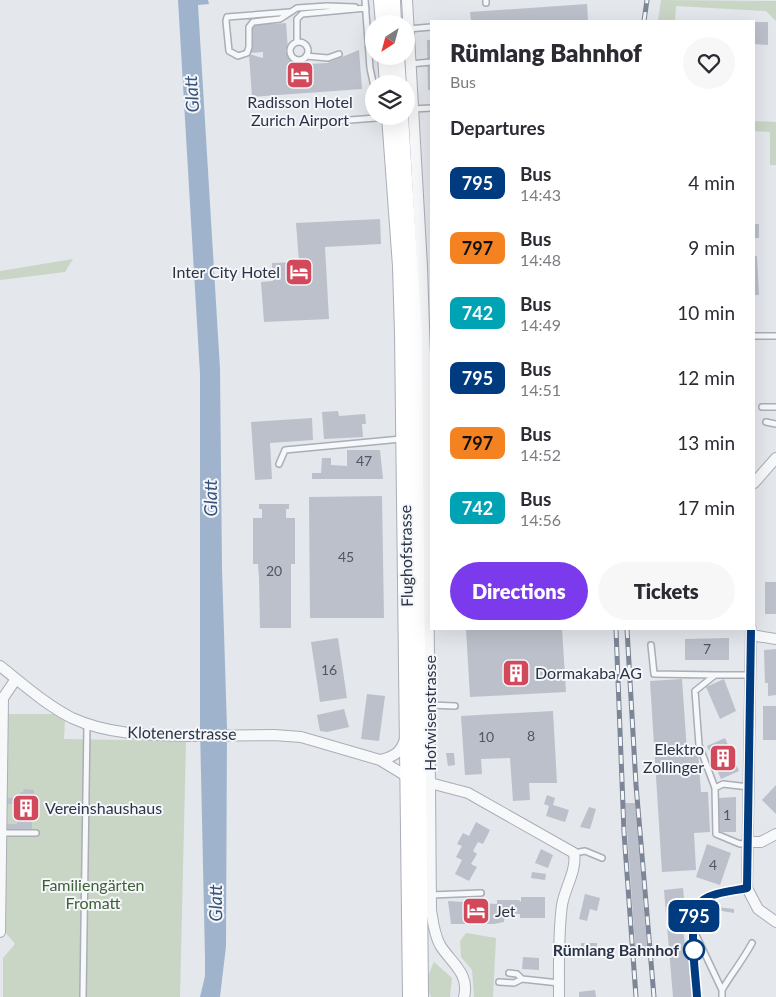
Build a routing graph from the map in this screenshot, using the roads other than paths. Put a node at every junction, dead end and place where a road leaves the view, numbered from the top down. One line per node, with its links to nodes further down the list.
1 (365, 0): 6 (lane)
2 (381, 0): 8 (main road)
3 (393, 0): 9 (main road)
4 (407, 0): 10 (street, Hofwisenstrasse)
5 (356, 8): 6 (lane); 7 (lane); 13 (lane)
6 (366, 8): 18 (lane)
7 (290, 12): 7 (lane)
8 (382, 15)
9 (394, 15)
10 (408, 15)
11 (430, 27): 12 (lane)
12 (415, 28)
13 (297, 42): 15 (lane); 15 (lane)
14 (339, 54): 15 (lane)
15 (306, 56)
16 (430, 62): 17 (lane)
17 (415, 64)
18 (371, 75)
19 (430, 108): 20 (lane)
20 (415, 111)
21 (365, 118): 22 (lane)
22 (324, 122)
23 (398, 125): 34 (main road, Flughofstrasse)
24 (399, 125): 76 (main road, Flughofstrasse)
25 (400, 125): 28 (street, Hofwisenstrasse)
26 (755, 336): 27 (lane)
27 (776, 336)
28 (428, 347): 29 (street, Hofwisenstrasse)
29 (428, 364): 36 (street, Hofwisenstrasse)
30 (762, 407): 31 (lane)
31 (776, 407)
32 (766, 422): 33 (lane)
33 (776, 424)
34 (404, 439): 37 (lane); 50 (main road, Flughofstrasse)
35 (776, 458): 38 (street)
36 (429, 462): 39 (street, Hofwisenstrasse)
37 (279, 464)
38 (755, 482)
39 (430, 565): 47 (street, Hofwisenstrasse)
40 (751, 632): 41 (street); 45 (street)
41 (776, 639)
42 (651, 644): 44 (lane)
43 (0, 666): 46 (street, Klotenerstrasse)
44 (716, 675): 45 (lane); 55 (lane)
45 (750, 675): 54 (street)
46 (16, 679): 49 (street, Klotenerstrasse); 56 (street)
47 (430, 704): 48 (lane); 53 (street, Hofwisenstrasse)
48 (455, 706)
49 (87, 724): 51 (street, Klotenerstrasse); 74 (lane)
50 (407, 733): 51 (street); 52 (main road, Flughofstrasse)
51 (380, 760): 52 (street, Klotenerstrasse)
52 (408, 777): 75 (main road, Flughofstrasse)
53 (430, 783): 60 (street); 64 (street, Hofwisenstrasse)
54 (749, 787): 55 (lane); 59 (street)
55 (715, 788): 59 (lane)
56 (1, 832): 57 (lane); 67 (street)
57 (36, 834)
58 (776, 834): 59 (street)
59 (749, 842): 62 (street)
60 (574, 853): 61 (lane); 72 (street)
61 (602, 858)
62 (747, 888): 65 (street); 66 (lane)
63 (481, 893): 64 (lane)
64 (431, 895): 77 (street, Hofwisenstrasse)
65 (776, 922)
66 (694, 931): 73 (lane); 79 (lane)
67 (0, 932)
68 (752, 943): 73 (lane)
69 (508, 973): 70 (lane)
70 (522, 978): 71 (lane); 72 (lane)
71 (499, 982)
72 (559, 983): 78 (street)
73 (722, 990): 80 (lane)
74 (83, 997)
75 (410, 997)
76 (420, 997)
77 (464, 997)
78 (559, 997)
79 (697, 997)
80 (722, 997)

